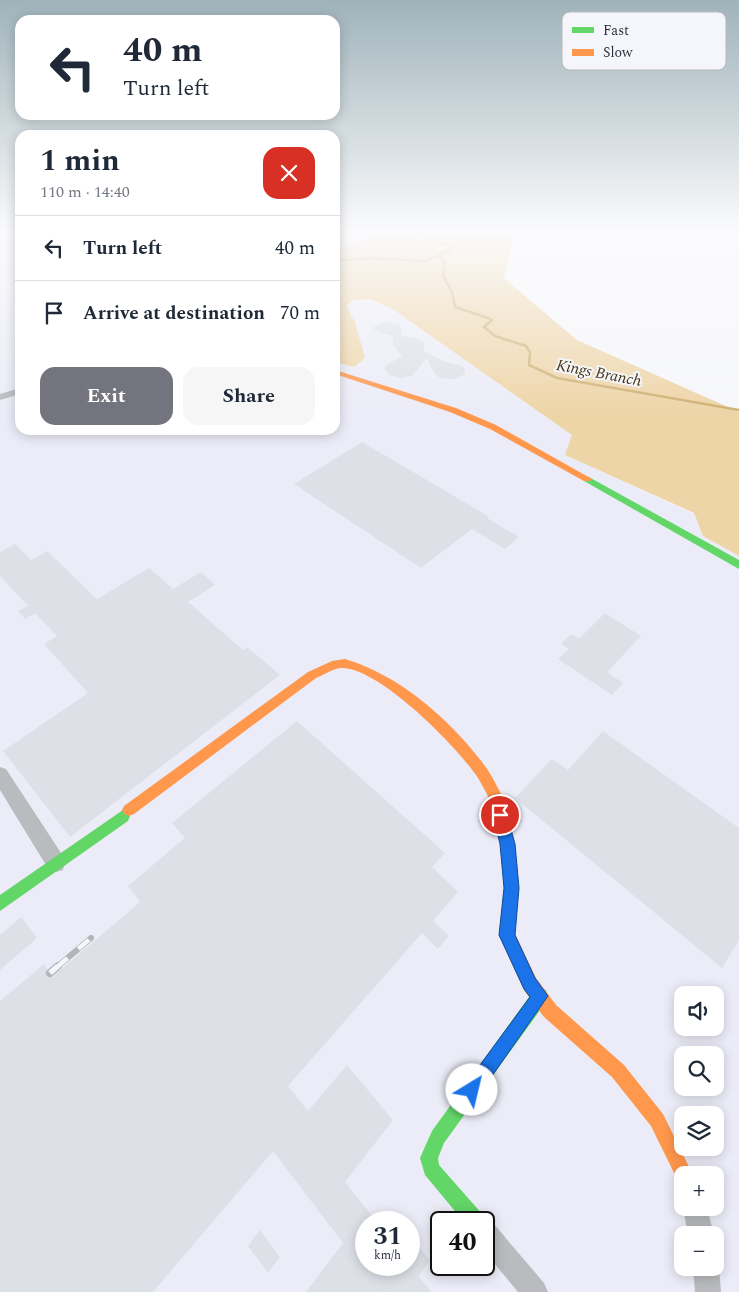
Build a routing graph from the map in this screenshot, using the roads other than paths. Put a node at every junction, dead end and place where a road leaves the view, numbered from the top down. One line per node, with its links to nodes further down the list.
1 (340, 374): 4 (street)
2 (15, 392): 3 (street)
3 (0, 397)
4 (739, 565)
5 (0, 775): 8 (street)
6 (497, 800): 8 (street)
7 (500, 815): 10 (street)
8 (56, 863): 9 (street)
9 (0, 904)
10 (540, 996): 11 (street); 12 (street)
11 (680, 1166)
12 (466, 1211)
13 (495, 1245): 15 (street)
14 (707, 1276): 16 (street)
15 (535, 1292)
16 (708, 1292)

